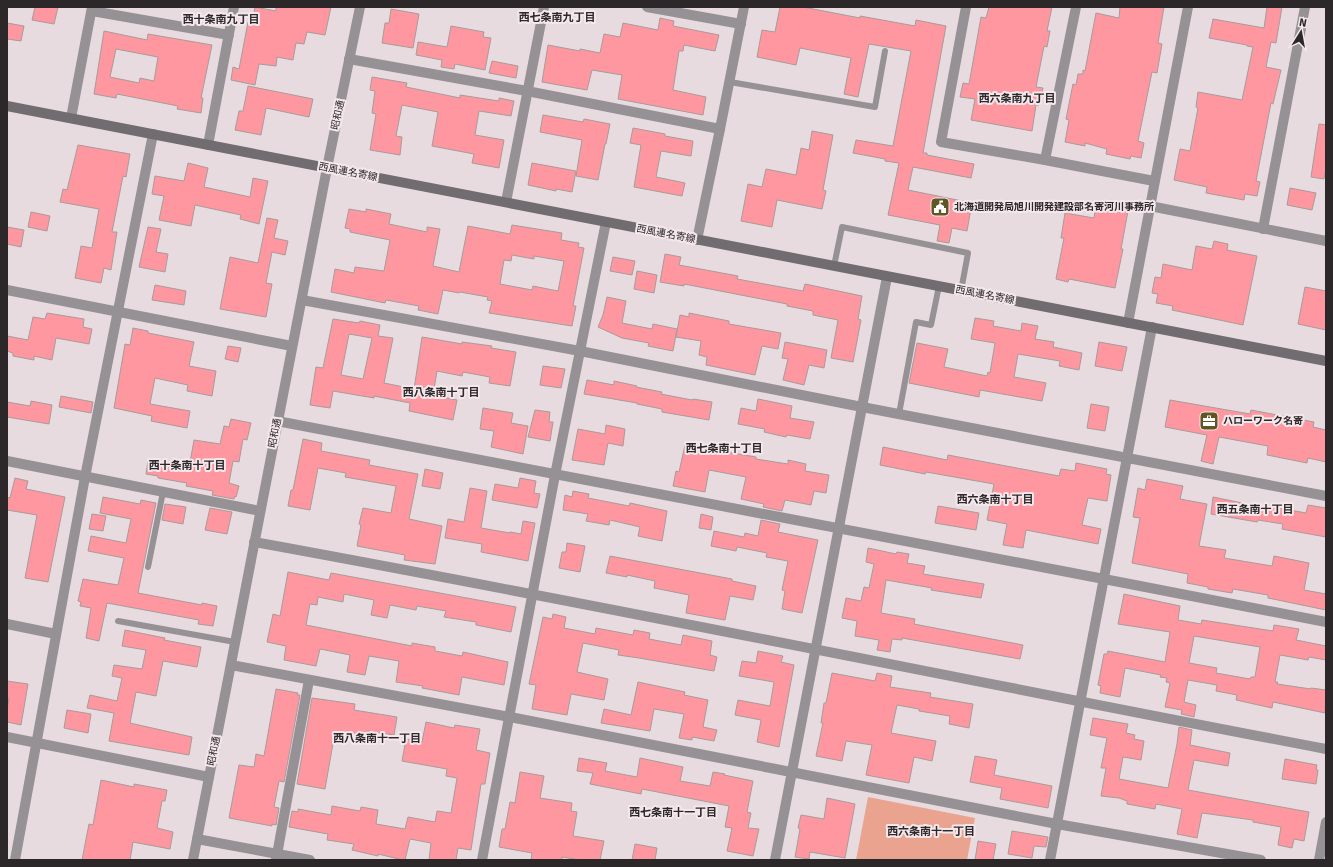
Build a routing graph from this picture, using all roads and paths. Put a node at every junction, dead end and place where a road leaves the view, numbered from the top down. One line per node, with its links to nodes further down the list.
1 (234, 7): 12 (street)
2 (360, 7): 14 (street, 昭和通)
3 (544, 7): 16 (street)
4 (647, 7): 11 (street)
5 (744, 7): 11 (street)
6 (966, 7): 22 (street)
7 (1076, 7): 22 (street)
8 (1188, 7): 24 (street)
9 (1305, 7): 28 (street)
10 (92, 9): 12 (street); 18 (street)
11 (741, 24): 15 (street)
12 (229, 35): 21 (street)
13 (885, 52): 15 (lane)
14 (349, 59): 16 (street); 23 (street, 昭和通)
15 (730, 82): 19 (street)
16 (527, 91): 19 (street); 25 (street)
17 (7, 106): 18 (main road, 西風連名寄線)
18 (71, 118): 20 (main road, 西風連名寄線)
19 (720, 129): 29 (street)
20 (153, 134): 21 (main road, 西風連名寄線); 37 (street)
21 (208, 145): 23 (main road, 西風連名寄線)
22 (1045, 160): 24 (street)
23 (327, 168): 25 (main road, 西風連名寄線); 36 (street, 昭和通)
24 (1154, 181): 26 (street)
25 (506, 202): 27 (main road, 西風連名寄線)
26 (1150, 206): 28 (street); 38 (street)
27 (606, 222): 29 (main road, 西風連名寄線); 41 (street)
28 (1263, 229): 30 (street)
29 (697, 240): 31 (main road, 西風連名寄線)
30 (1326, 241)
31 (834, 266): 32 (main road, 西風連名寄線); 35 (lane)
32 (887, 277): 33 (main road, 西風連名寄線); 43 (street)
33 (939, 286): 35 (main road, 西風連名寄線); 44 (lane)
34 (7, 290): 37 (street)
35 (961, 291): 38 (main road, 西風連名寄線)
36 (302, 300): 40 (street, 昭和通); 41 (street)
37 (119, 311): 40 (street); 49 (street)
38 (1128, 323): 39 (main road, 西風連名寄線)
39 (1152, 327): 42 (main road, 西風連名寄線); 46 (street)
40 (292, 346): 45 (street, 昭和通)
41 (580, 351): 43 (street); 48 (street)
42 (1326, 361)
43 (862, 407): 44 (street); 53 (street)
44 (899, 414): 46 (street)
45 (278, 421): 48 (street); 52 (street, 昭和通)
46 (1127, 458): 51 (street); 56 (street)
47 (7, 461): 49 (street)
48 (555, 475): 53 (street); 57 (street)
49 (85, 477): 50 (street); 61 (street)
50 (163, 492): 52 (street); 55 (lane)
51 (1326, 496)
52 (260, 511): 54 (street, 昭和通)
53 (839, 529): 56 (street); 63 (street)
54 (254, 542): 57 (street); 62 (street, 昭和通)
55 (148, 567)
56 (1104, 578): 59 (street); 66 (street)
57 (532, 594): 63 (street); 67 (street)
58 (118, 621): 62 (lane)
59 (1326, 622)
60 (7, 624): 61 (street)
61 (56, 634): 69 (street)
62 (235, 642): 64 (street, 昭和通)
63 (815, 650): 66 (street); 71 (street)
64 (231, 665): 65 (street); 72 (street, 昭和通)
65 (309, 680): 67 (street); 76 (street)
66 (1080, 702): 70 (street); 74 (street)
67 (510, 717): 71 (street); 80 (street)
68 (7, 737): 69 (street)
69 (37, 743): 72 (street); 77 (street)
70 (1326, 749)
71 (792, 771): 74 (street); 81 (street)
72 (209, 777): 75 (street, 昭和通)
73 (1326, 822): 84 (street)
74 (1057, 824): 82 (street); 83 (street)
75 (197, 838): 76 (street); 78 (street, 昭和通)
76 (276, 857): 79 (street)
77 (15, 860)
78 (193, 860)
79 (310, 860)
80 (482, 860)
81 (775, 860)
82 (1050, 860)
83 (1261, 860)
84 (1319, 860)

